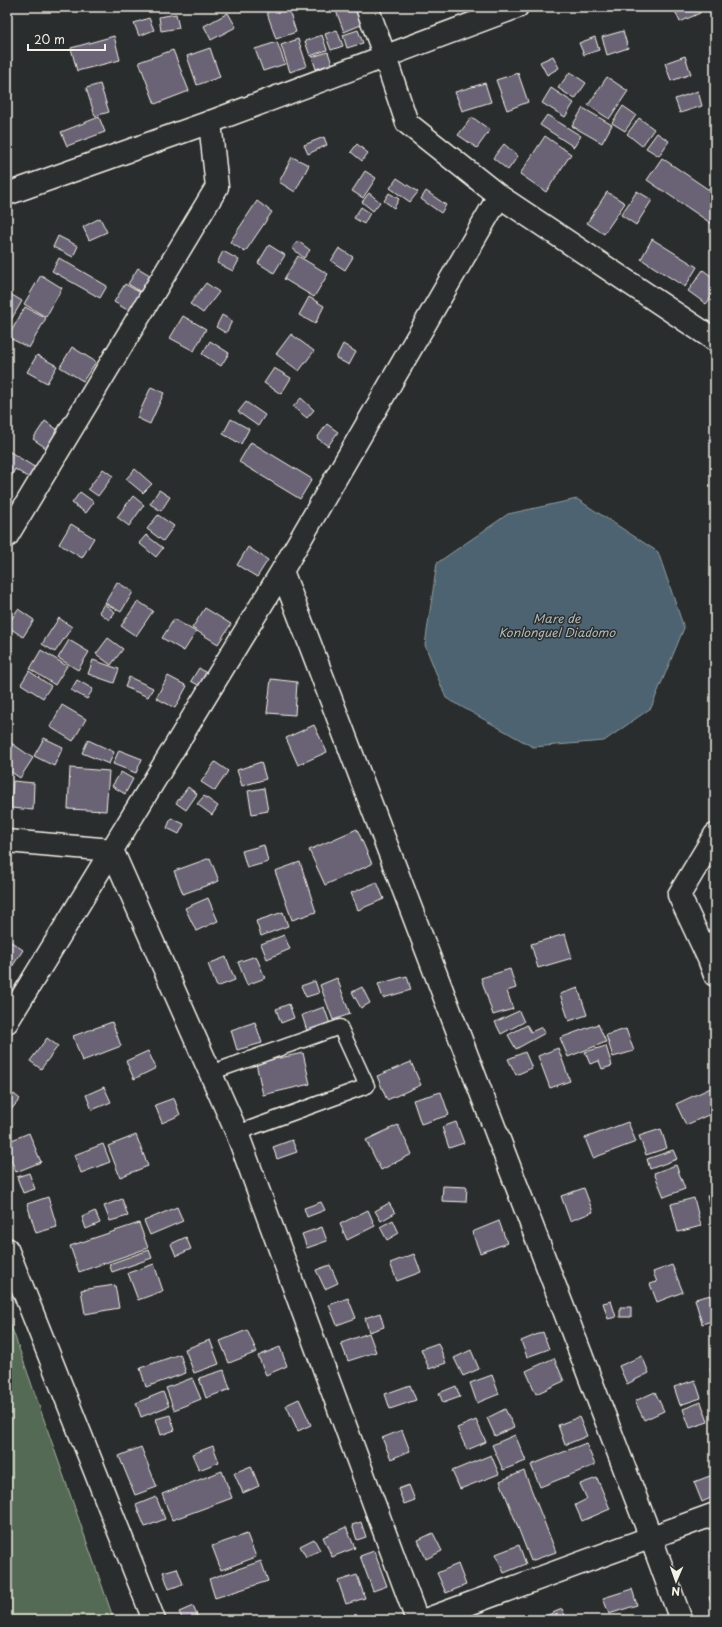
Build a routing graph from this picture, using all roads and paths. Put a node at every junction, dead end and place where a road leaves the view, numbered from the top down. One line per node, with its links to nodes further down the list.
1 (367, 7): 3 (street)
2 (517, 7): 3 (street)
3 (385, 57): 4 (street); 6 (street)
4 (210, 122): 5 (street); 8 (street)
5 (7, 194)
6 (499, 196): 7 (street); 9 (street)
7 (715, 340)
8 (7, 536)
9 (282, 571): 12 (street); 19 (street)
10 (715, 835): 13 (street)
11 (7, 841): 12 (street)
12 (112, 850): 14 (street); 15 (street)
13 (713, 965)
14 (7, 1022)
15 (210, 1073): 16 (street); 16 (lane)
16 (237, 1133): 21 (street)
17 (7, 1249): 20 (street)
18 (715, 1514): 19 (street)
19 (651, 1538): 22 (street); 23 (street)
20 (154, 1620)
21 (417, 1620)
22 (425, 1620)
23 (681, 1620)

